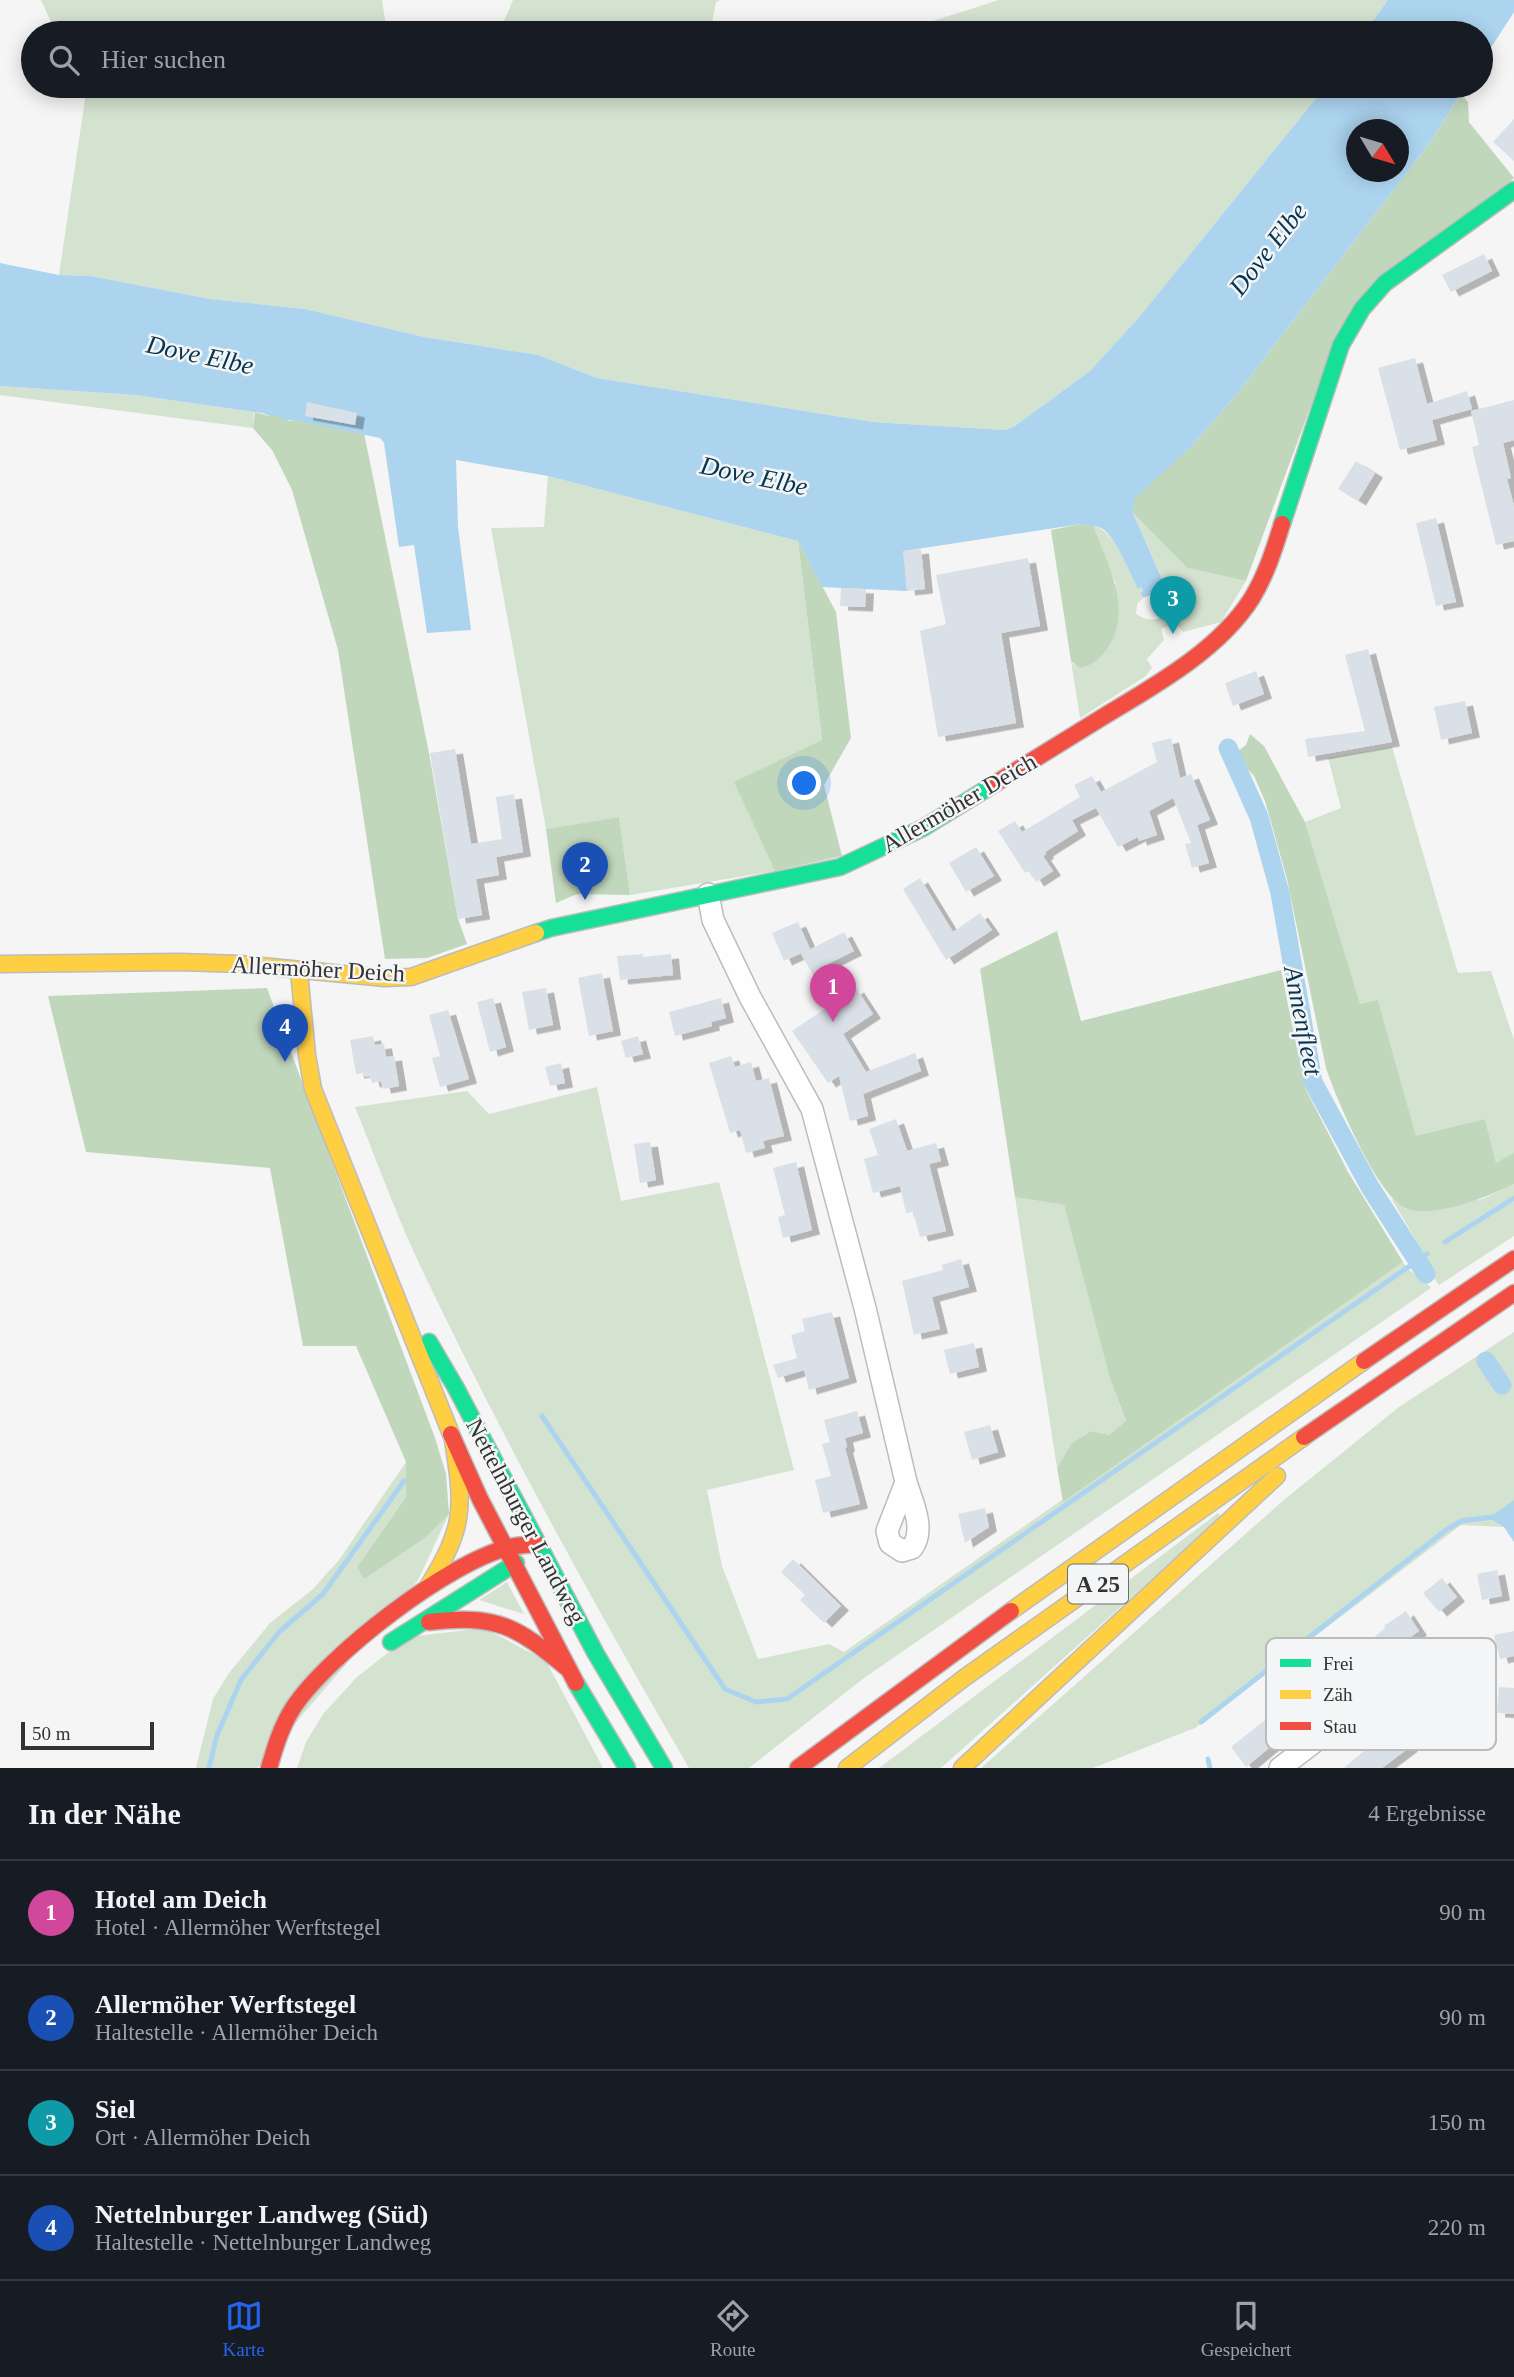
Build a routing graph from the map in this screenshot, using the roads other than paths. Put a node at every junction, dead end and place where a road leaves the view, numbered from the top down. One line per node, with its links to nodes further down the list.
1 (1514, 190): 2 (main road, Allermöher Deich)
2 (708, 894): 4 (main road, Allermöher Deich); 10 (street)
3 (0, 964): 4 (main road, Allermöher Deich)
4 (299, 971): 6 (main road, Nettelnburger Landweg)
5 (1514, 1259): 22 (main road, A 25)
6 (388, 1274): 9 (main road, Nettelnburger Landweg); 11 (main road, Nettelnburger Landweg)
7 (1514, 1293): 8 (main road, A 25)
8 (1350, 1403): 23 (main road, A 25); 24 (main road)
9 (453, 1440): 12 (main road, Nettelnburger Landweg); 14 (main road)
10 (906, 1482)
11 (537, 1544): 12 (main road); 13 (main road); 21 (main road, Nettelnburger Landweg)
12 (506, 1549): 13 (main road, Nettelnburger Landweg); 14 (main road)
13 (514, 1564): 15 (main road); 17 (main road, Nettelnburger Landweg)
14 (426, 1589): 19 (main road)
15 (421, 1623): 16 (main road); 17 (main road)
16 (380, 1650)
17 (567, 1668): 20 (main road, Nettelnburger Landweg)
18 (1304, 1750): 25 (street)
19 (269, 1768)
20 (627, 1768)
21 (664, 1768)
22 (798, 1768)
23 (847, 1768)
24 (962, 1768)
25 (1280, 1768)

